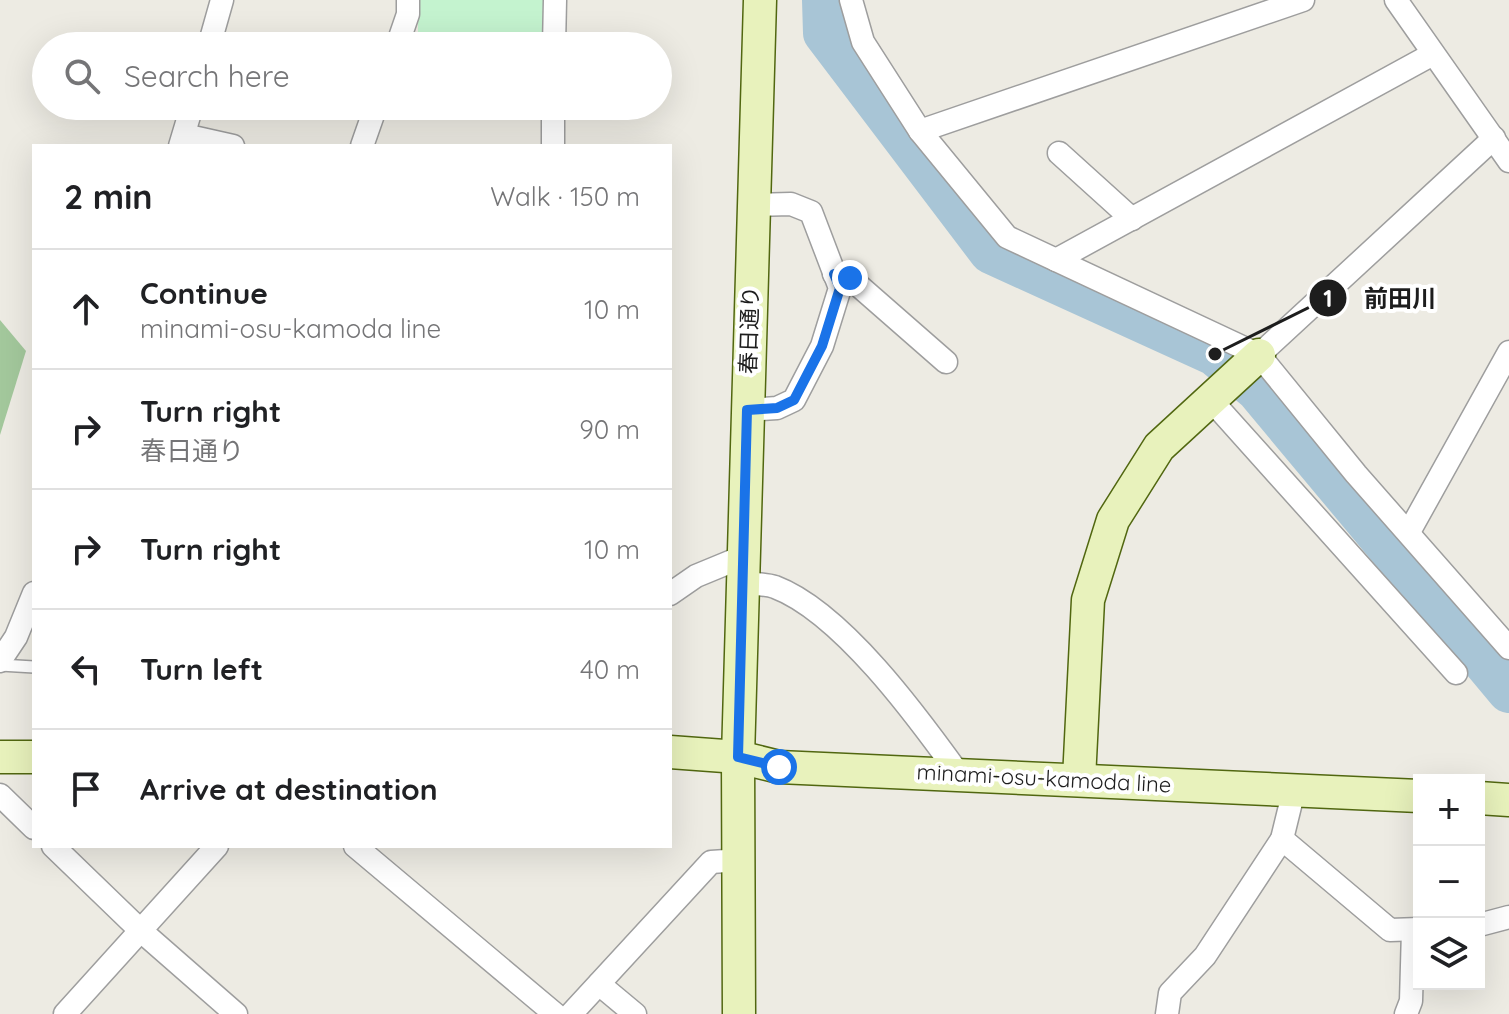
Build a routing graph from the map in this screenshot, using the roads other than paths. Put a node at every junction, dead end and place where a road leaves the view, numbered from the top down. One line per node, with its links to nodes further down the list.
1 (222, 0): 8 (street)
2 (408, 0): 9 (street)
3 (555, 0): 10 (street)
4 (760, 0): 23 (street, 春日通り)
5 (851, 0): 15 (street)
6 (1303, 0): 15 (street)
7 (1396, 0): 11 (street)
8 (213, 32)
9 (402, 32)
10 (554, 32)
11 (1433, 54): 16 (street); 24 (street)
12 (188, 120): 17 (street)
13 (371, 120): 19 (street)
14 (553, 120): 20 (street)
15 (920, 131): 25 (street)
16 (1494, 138): 22 (street); 28 (street)
17 (182, 140): 18 (street)
18 (216, 144)
19 (363, 144)
20 (553, 144)
21 (1059, 153): 24 (street)
22 (1509, 161)
23 (753, 205): 26 (street); 31 (street, 春日通り)
24 (1132, 219): 25 (street)
25 (1056, 260): 28 (street)
26 (834, 274): 29 (street); 31 (street)
27 (1509, 352): 32 (street)
28 (1259, 355): 30 (street); 32 (street)
29 (946, 362)
30 (1218, 392): 39 (street); 45 (street)
31 (747, 410): 33 (street, 春日通り)
32 (1409, 532): 36 (street)
33 (743, 570): 34 (street); 43 (street, 春日通り); 44 (street)
34 (672, 591)
35 (32, 598): 37 (street)
36 (1507, 639)
37 (0, 663): 38 (lane)
38 (32, 667)
39 (1456, 673)
40 (672, 752): 43 (street, minami-osu-kamoda line)
41 (0, 757): 42 (street)
42 (32, 757)
43 (738, 757): 44 (street, minami-osu-kamoda line); 56 (street, 春日通り)
44 (958, 773): 45 (street, minami-osu-kamoda line)
45 (1079, 779): 46 (street, minami-osu-kamoda line)
46 (1294, 790): 48 (street, minami-osu-kamoda line); 52 (street)
47 (0, 795): 51 (street)
48 (1413, 796)
49 (1485, 798): 50 (street)
50 (1509, 800)
51 (32, 826)
52 (1282, 839): 60 (street); 69 (street)
53 (55, 848): 59 (street)
54 (215, 848): 59 (street)
55 (357, 848): 65 (street)
56 (741, 860): 62 (street); 68 (street, 春日通り)
57 (1509, 917): 58 (street)
58 (1485, 923)
59 (140, 930): 63 (street); 64 (street)
60 (1413, 930)
61 (1413, 973): 70 (street)
62 (599, 984): 66 (street); 67 (street)
63 (65, 1014)
64 (236, 1014)
65 (555, 1014)
66 (571, 1014)
67 (635, 1014)
68 (739, 1014)
69 (1167, 1014)
70 (1406, 1014)

